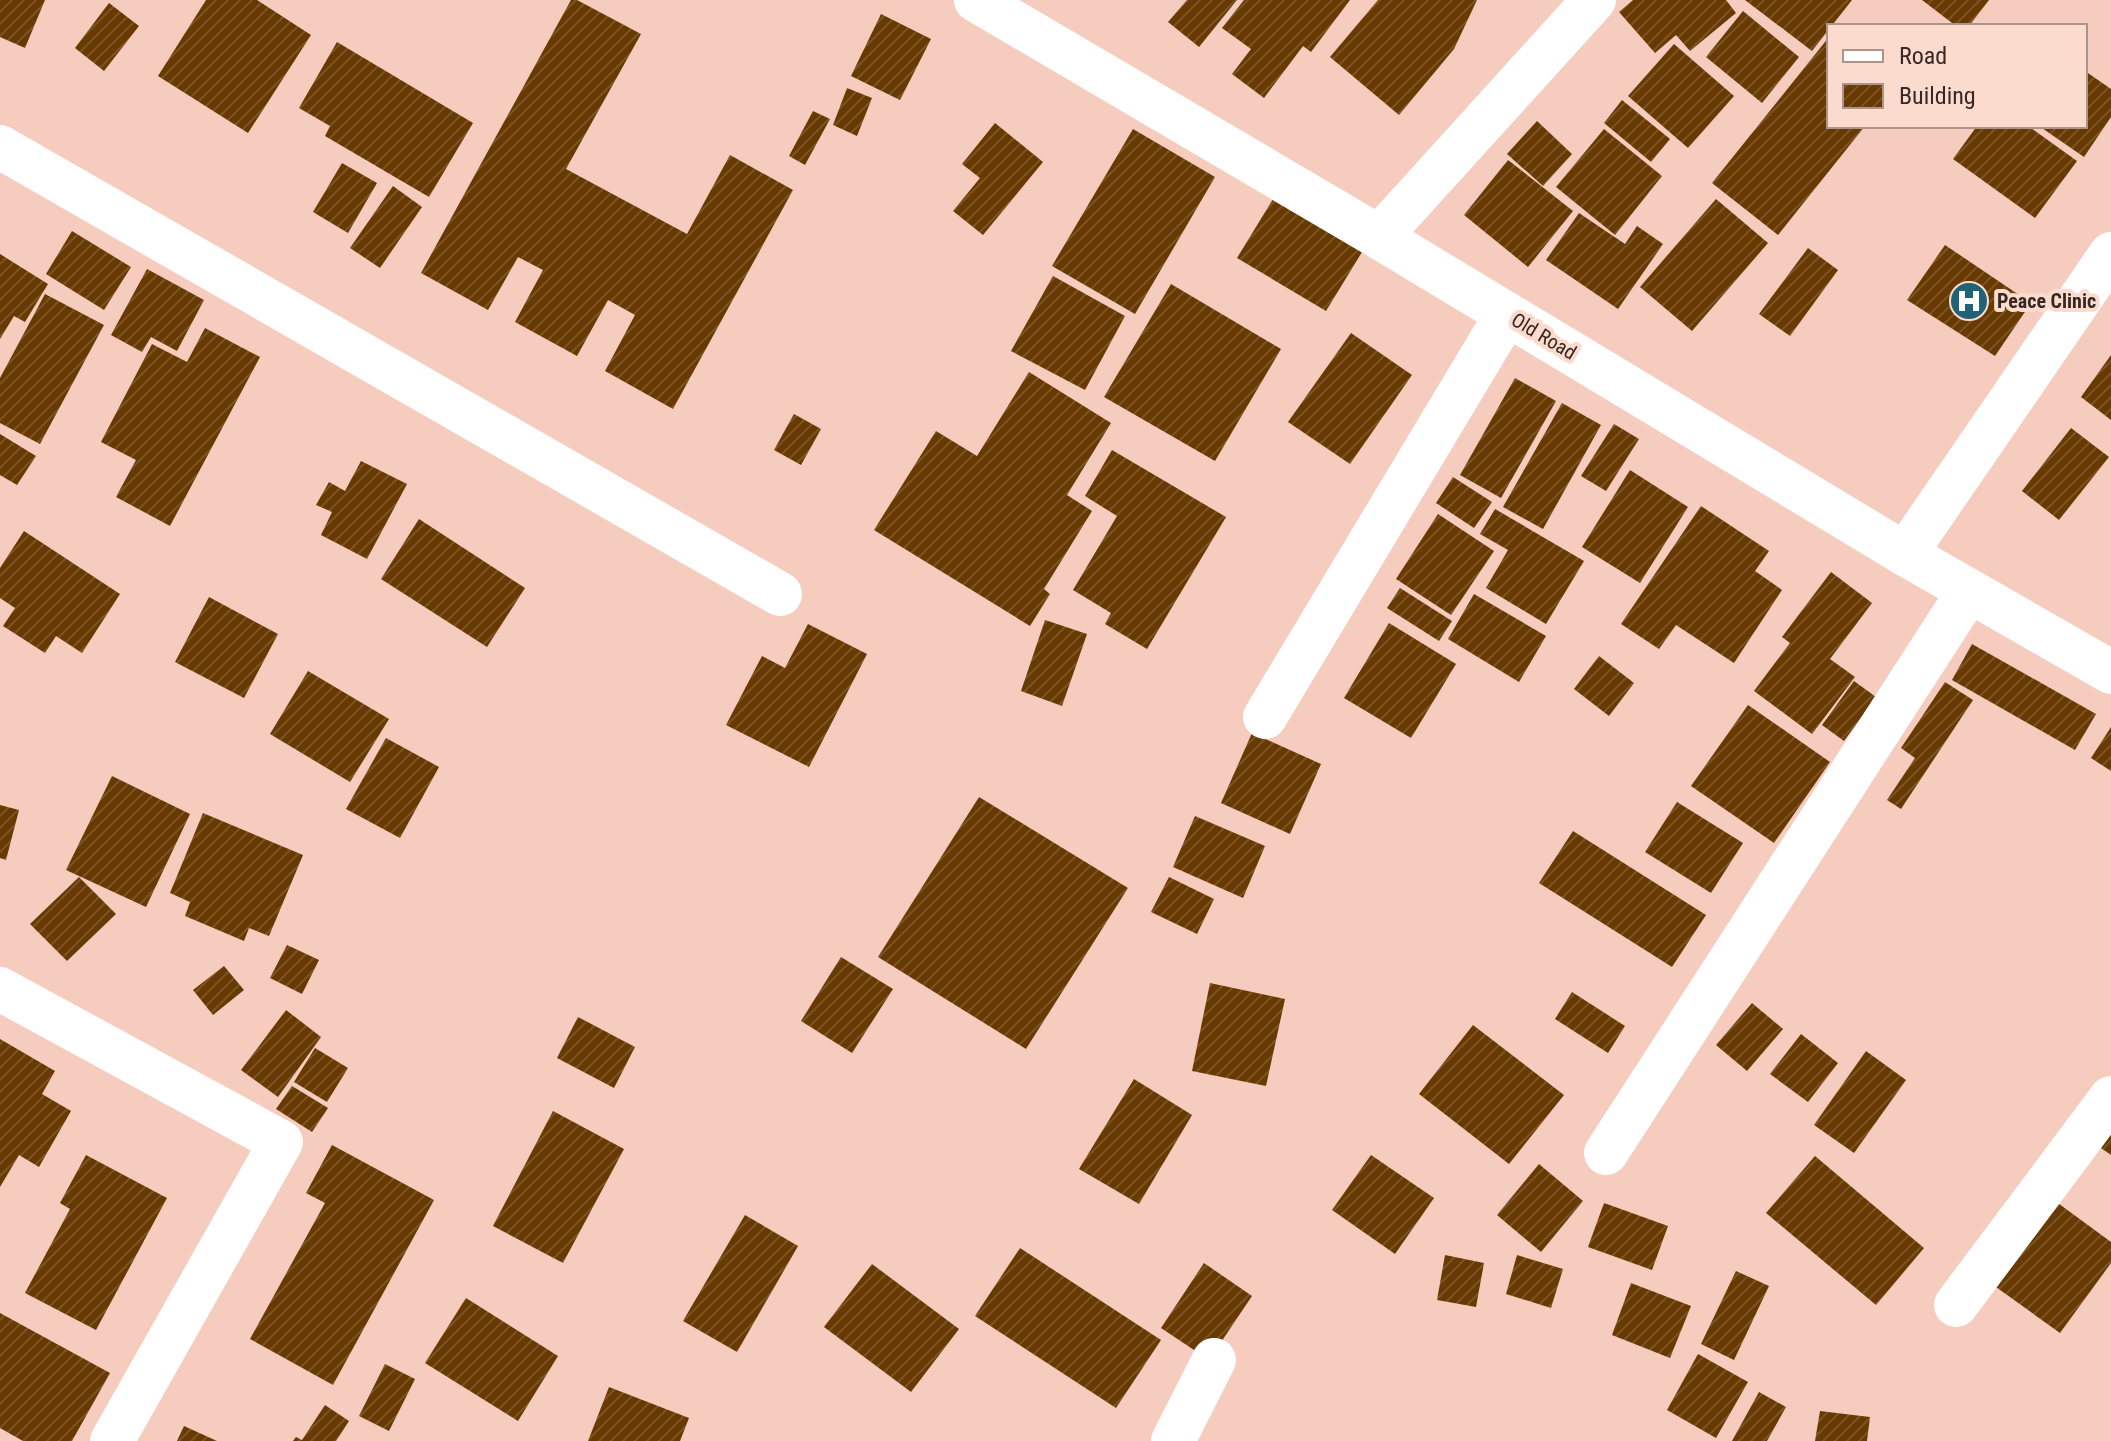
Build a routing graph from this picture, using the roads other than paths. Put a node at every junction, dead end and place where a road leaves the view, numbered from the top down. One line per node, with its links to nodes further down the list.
1 (976, 0): 4 (street, Old Road)
2 (1594, 0): 4 (street)
3 (0, 147): 9 (street)
4 (1379, 237): 6 (street, Old Road)
5 (2111, 254): 7 (street)
6 (1507, 314): 7 (street, Old Road); 11 (street)
7 (1905, 554): 8 (street, Old Road)
8 (1969, 591): 10 (street, Old Road); 14 (street)
9 (780, 594)
10 (2111, 672)
11 (1265, 717)
12 (0, 989): 17 (street)
13 (2111, 1098): 15 (street)
14 (1606, 1153)
15 (1956, 1305)
16 (1214, 1360): 18 (street)
17 (112, 1441)
18 (1173, 1441)

